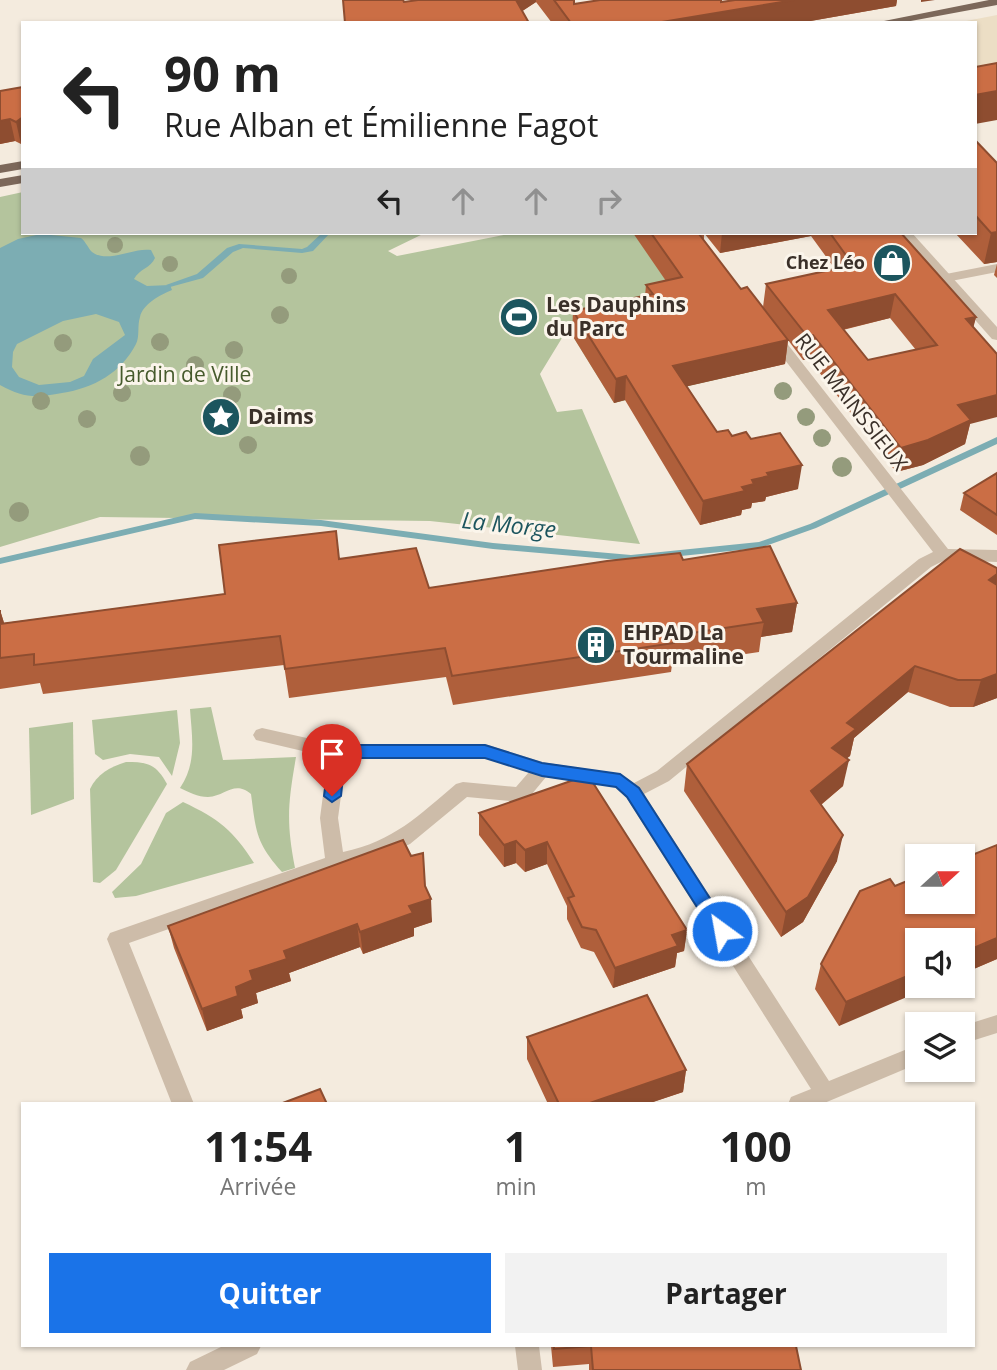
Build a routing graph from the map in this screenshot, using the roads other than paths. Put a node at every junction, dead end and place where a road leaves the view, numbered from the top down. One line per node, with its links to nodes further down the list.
1 (997, 2): 2 (main road)
2 (891, 21)
3 (21, 165): 4 (main road)
4 (0, 169)
5 (21, 179): 6 (main road)
6 (0, 183)
7 (907, 235): 9 (street)
8 (997, 268): 9 (street)
9 (946, 278): 11 (street)
10 (766, 327): 12 (street, RUE MAINSSIEUX)
11 (997, 336)
12 (943, 554): 13 (street); 17 (street)
13 (997, 556)
14 (262, 735): 15 (street)
15 (338, 752): 16 (street); 18 (street)
16 (542, 769): 17 (street); 18 (street)
17 (633, 792): 22 (street)
18 (335, 862): 23 (street)
19 (997, 1024): 20 (street)
20 (975, 1031)
21 (905, 1059): 22 (street)
22 (825, 1093): 24 (street)
23 (182, 1102)
24 (804, 1102)
25 (247, 1347): 27 (street)
26 (527, 1347): 28 (street)
27 (198, 1370)
28 (530, 1370)

